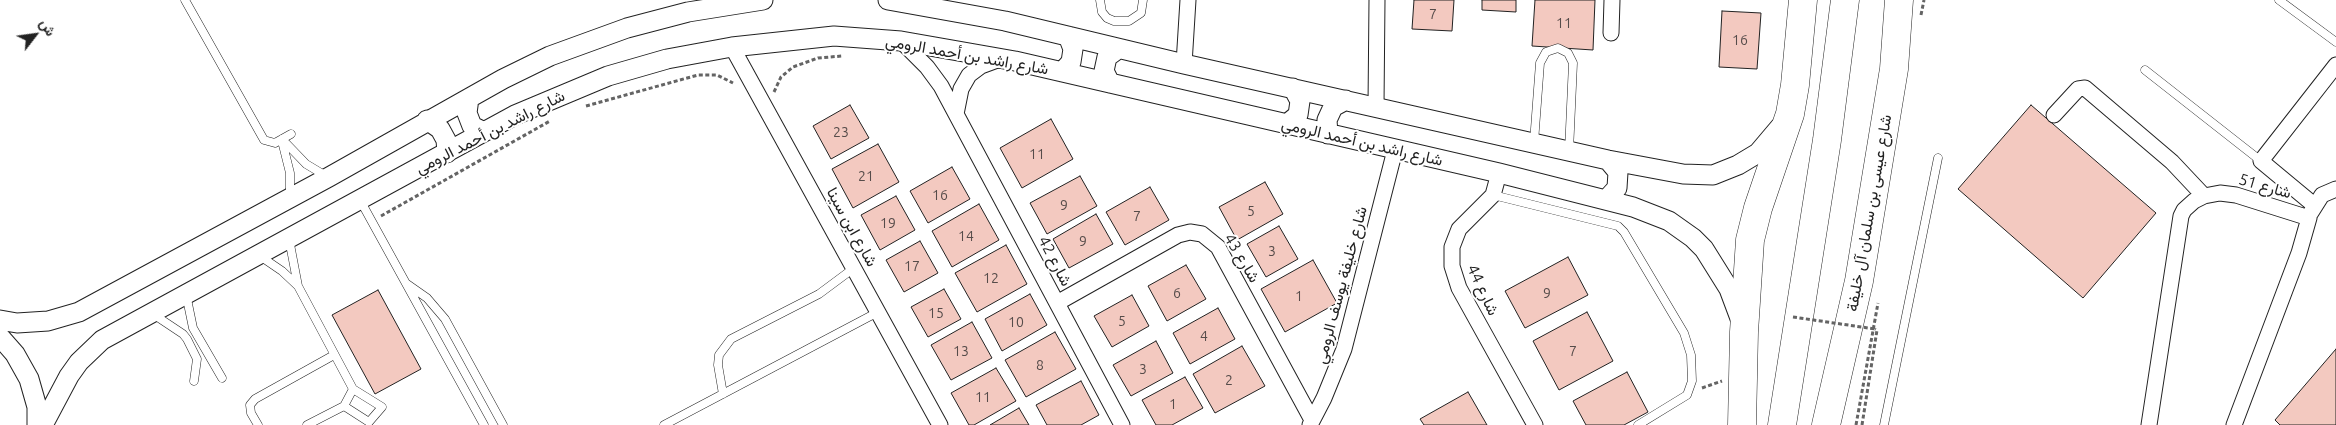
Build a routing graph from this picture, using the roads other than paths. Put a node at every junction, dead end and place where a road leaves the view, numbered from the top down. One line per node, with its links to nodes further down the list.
1 (186, 0): 38 (lane)
2 (763, 0): 13 (street)
3 (888, 0): 15 (street)
4 (1100, 0): 5 (lane)
5 (1143, 0)
6 (1188, 0): 21 (street)
7 (1377, 0): 29 (street)
8 (1612, 0): 14 (street)
9 (1803, 0): 31 (highway)
10 (1845, 0): 86 (highway)
11 (1899, 0): 87 (highway, شارع عيسى بن سلمان آل خليفة)
12 (2279, 0): 17 (lane)
13 (738, 1): 27 (street)
14 (1611, 33)
15 (1068, 36): 19 (street); 24 (street)
16 (901, 41): 18 (street, شارع راشد بن أحمد الرومي); 20 (street, شارع راشد بن أحمد الرومي); 30 (street, شارع 42)
17 (2336, 42)
18 (732, 47): 35 (street, شارع راشد بن أحمد الرومي); 57 (street, شارع ابن سينا)
19 (1118, 49): 21 (street); 25 (street)
20 (1000, 59): 24 (street, شارع راشد بن أحمد الرومي); 30 (street)
21 (1184, 64): 26 (street)
22 (2336, 65): 45 (street)
23 (2145, 70): 45 (lane)
24 (1062, 72): 25 (street, شارع راشد بن أحمد الرومي)
25 (1110, 83): 34 (street, شارع راشد بن أحمد الرومي)
26 (1293, 88): 28 (street); 34 (street)
27 (469, 98): 33 (street); 35 (street)
28 (1346, 100): 29 (street); 37 (street)
29 (1376, 106): 39 (street)
30 (956, 114): 61 (street, شارع 42)
31 (1790, 114): 44 (street); 65 (highway)
32 (2054, 115): 50 (street)
33 (428, 120): 42 (street); 47 (street)
34 (1288, 124): 37 (street, شارع راشد بن أحمد الرومي)
35 (484, 132): 42 (street, شارع راشد بن أحمد الرومي)
36 (291, 134): 38 (lane)
37 (1328, 134): 40 (street, شارع راشد بن أحمد الرومي)
38 (282, 139): 47 (lane); 51 (lane)
39 (1534, 143): 41 (street); 41 (lane)
40 (1395, 150): 46 (street, شارع راشد بن أحمد الرومي); 73 (street, شارع خليفة يوسف الرومي)
41 (1569, 151): 44 (street)
42 (447, 153): 52 (street, شارع راشد بن أحمد الرومي)
43 (1938, 158): 88 (lane)
44 (1608, 160): 53 (street)
45 (2261, 161): 54 (street)
46 (1499, 173): 49 (street, شارع 44); 53 (street, شارع راشد بن أحمد الرومي)
47 (328, 177): 51 (street)
48 (2336, 188): 54 (street)
49 (1493, 194): 83 (street, شارع 44); 84 (lane)
50 (2204, 196): 54 (street, شارع 51); 89 (street)
51 (290, 197): 64 (street)
52 (360, 200): 55 (street, شارع راشد بن أحمد الرومي); 58 (lane)
53 (1606, 200): 65 (street, شارع راشد بن أحمد الرومي)
54 (2311, 211): 90 (street)
55 (289, 238): 56 (street, شارع راشد بن أحمد الرومي); 59 (lane)
56 (258, 255): 59 (lane); 60 (street, شارع راشد بن أحمد الرومي)
57 (854, 268): 62 (street, شارع ابن سينا); 71 (lane)
58 (406, 284): 78 (lane); 79 (lane)
59 (298, 286): 67 (lane)
60 (186, 294): 63 (street, شارع راشد بن أحمد الرومي); 68 (lane)
61 (1057, 303): 73 (street, شارع 43); 82 (street, شارع 42)
62 (878, 312): 71 (lane); 81 (street, شارع ابن سينا)
63 (151, 313): 69 (lane); 75 (street, شارع راشد بن أحمد الرومي)
64 (0, 320)
65 (1744, 332): 85 (highway)
66 (0, 337): 74 (street)
67 (334, 355): 70 (lane); 76 (lane)
68 (222, 378)
69 (194, 381)
70 (353, 389): 72 (lane); 72 (lane)
71 (723, 394): 80 (lane)
72 (344, 406): 77 (lane)
73 (1311, 423)
74 (37, 425)
75 (43, 425)
76 (258, 425)
77 (307, 425)
78 (484, 425)
79 (503, 425)
80 (664, 425)
81 (940, 425)
82 (1122, 425)
83 (1535, 425)
84 (1638, 425)
85 (1742, 425)
86 (1782, 425)
87 (1826, 425)
88 (1884, 425)
89 (2149, 425)
90 (2234, 425)

